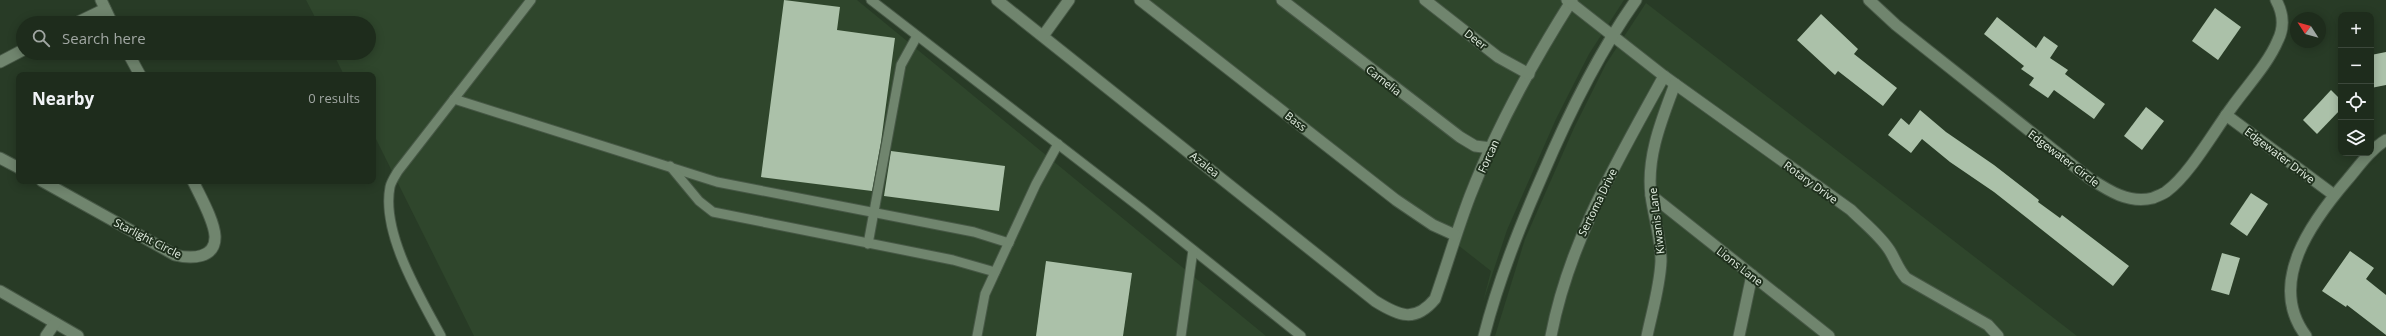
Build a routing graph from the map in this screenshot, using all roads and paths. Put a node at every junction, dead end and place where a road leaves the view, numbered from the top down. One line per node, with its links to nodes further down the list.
1 (531, 0): 25 (lane)
2 (870, 0): 15 (lane)
3 (997, 0): 16 (street, Azalea)
4 (1069, 0): 16 (street)
5 (1140, 0): 38 (street, Bass)
6 (1282, 0): 29 (street, Camelia)
7 (1425, 0): 22 (street, Deer)
8 (1636, 0): 17 (street)
9 (1869, 0): 26 (street, Edgewater Circle)
10 (2276, 0): 26 (street, Edgewater Circle)
11 (1570, 1): 17 (street, Rotary Drive); 22 (street, Forcan)
12 (103, 5): 13 (street); 14 (street)
13 (86, 16)
14 (108, 16)
15 (917, 36): 28 (lane); 37 (lane)
16 (1043, 36): 45 (street, Azalea)
17 (1612, 36): 23 (street, Rotary Drive); 53 (street)
18 (16, 54): 20 (street)
19 (132, 60): 21 (street)
20 (0, 62)
21 (138, 72)
22 (1530, 74): 29 (street, Forcan)
23 (1664, 76): 24 (street, Rotary Drive); 54 (street, Sertoma Drive)
24 (1675, 84): 35 (street, Kiwanis Lane); 58 (street, Rotary Drive)
25 (454, 99): 32 (lane); 49 (lane)
26 (2226, 115): 36 (street, Edgewater Drive)
27 (2386, 140): 36 (street)
28 (1058, 144): 39 (lane); 41 (lane)
29 (1491, 148): 38 (street, Forcan)
30 (0, 158): 31 (street)
31 (16, 166)
32 (670, 166): 37 (lane); 40 (lane)
33 (47, 184): 34 (street, Starlight Circle)
34 (194, 184)
35 (1651, 195): 43 (street, Lions Lane); 55 (street, Kiwanis Lane)
36 (2334, 195): 59 (street)
37 (874, 212): 39 (lane); 40 (lane)
38 (1455, 235): 45 (street, Forcan)
39 (1009, 243): 42 (lane)
40 (868, 244): 42 (lane)
41 (1193, 250): 51 (lane); 52 (lane)
42 (995, 272): 50 (lane)
43 (1752, 275): 56 (street); 57 (street, Lions Lane)
44 (0, 291): 46 (street)
45 (1417, 315)
46 (55, 323): 47 (street); 48 (street)
47 (46, 336)
48 (78, 336)
49 (441, 336)
50 (977, 336)
51 (1181, 336)
52 (1300, 336)
53 (1484, 336)
54 (1551, 336)
55 (1647, 336)
56 (1739, 336)
57 (1829, 336)
58 (1998, 336)
59 (2306, 336)

